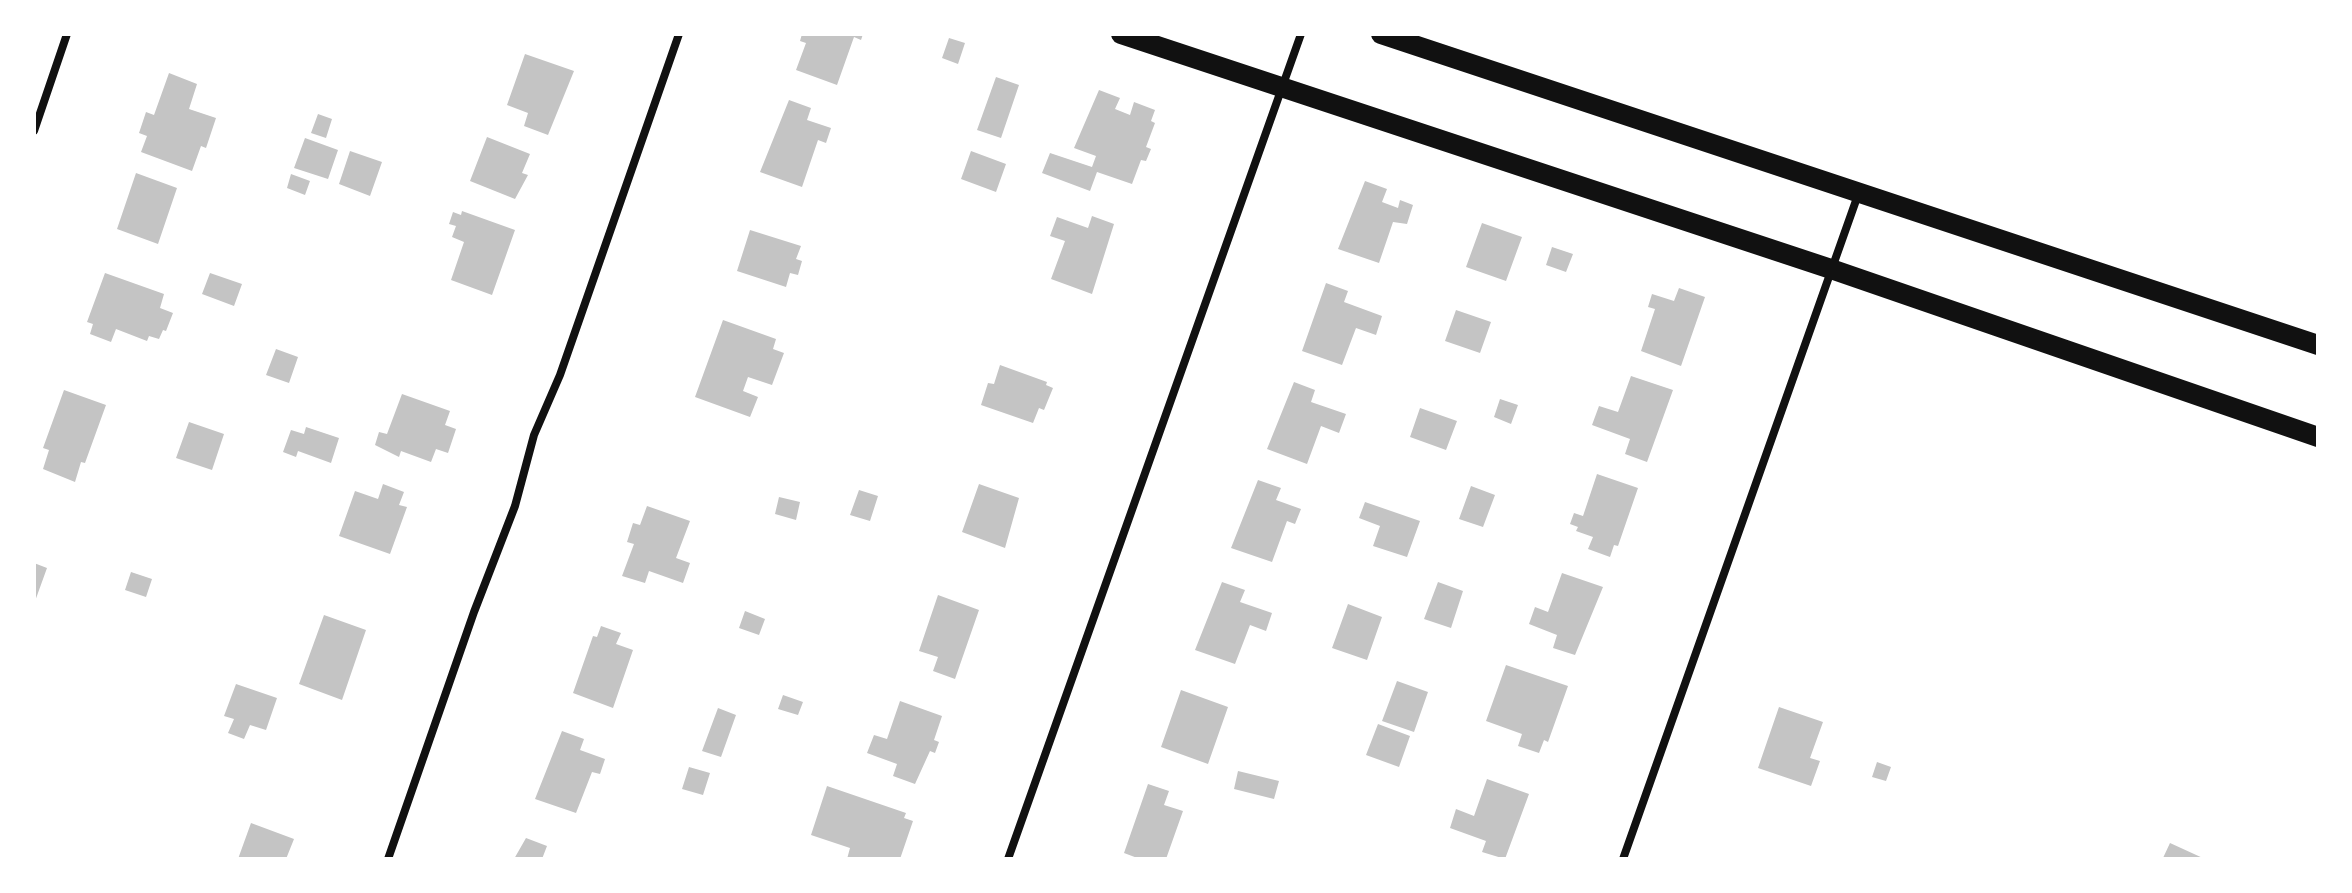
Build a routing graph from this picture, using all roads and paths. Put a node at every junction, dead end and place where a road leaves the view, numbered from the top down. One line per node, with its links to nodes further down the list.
1 (67, 34): 7 (street)
2 (679, 34): 12 (street)
3 (1121, 34): 6 (main road)
4 (1301, 34): 6 (street)
5 (1381, 34): 8 (main road)
6 (1282, 88): 9 (main road); 13 (street)
7 (34, 131)
8 (1859, 192): 9 (street); 10 (main road)
9 (1831, 269): 11 (main road); 14 (street)
10 (2318, 345)
11 (2318, 437)
12 (388, 859)
13 (1008, 859)
14 (1623, 859)

